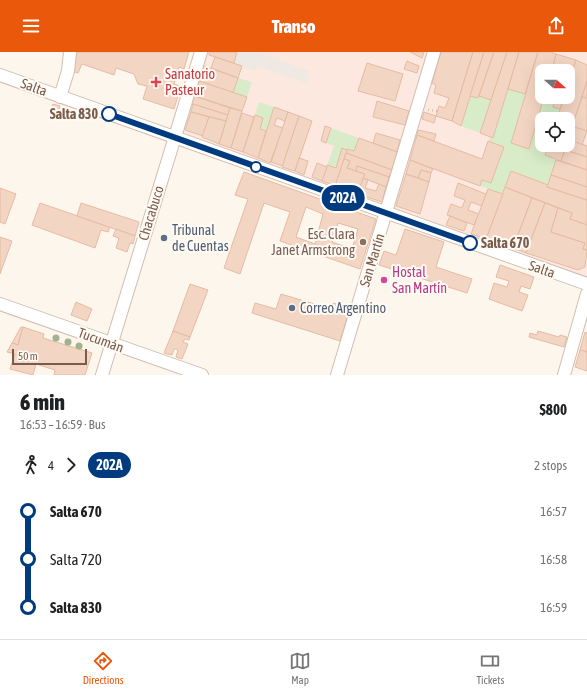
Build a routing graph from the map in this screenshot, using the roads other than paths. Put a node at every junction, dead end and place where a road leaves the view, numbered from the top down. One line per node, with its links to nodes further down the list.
1 (70, 52): 5 (street)
2 (201, 52): 6 (street, Chacabuco)
3 (434, 52): 7 (street, San Martín)
4 (0, 75): 5 (street, Salta)
5 (60, 97): 6 (street, Salta)
6 (175, 137): 7 (street, Salta); 11 (street, Chacabuco)
7 (386, 214): 8 (street, Salta); 14 (street, San Martín)
8 (587, 284)
9 (587, 294): 15 (street)
10 (0, 304): 11 (street, Tucumán)
11 (111, 344): 12 (street, Chacabuco); 13 (street, Tucumán)
12 (102, 375)
13 (202, 375)
14 (337, 375)
15 (564, 375)

